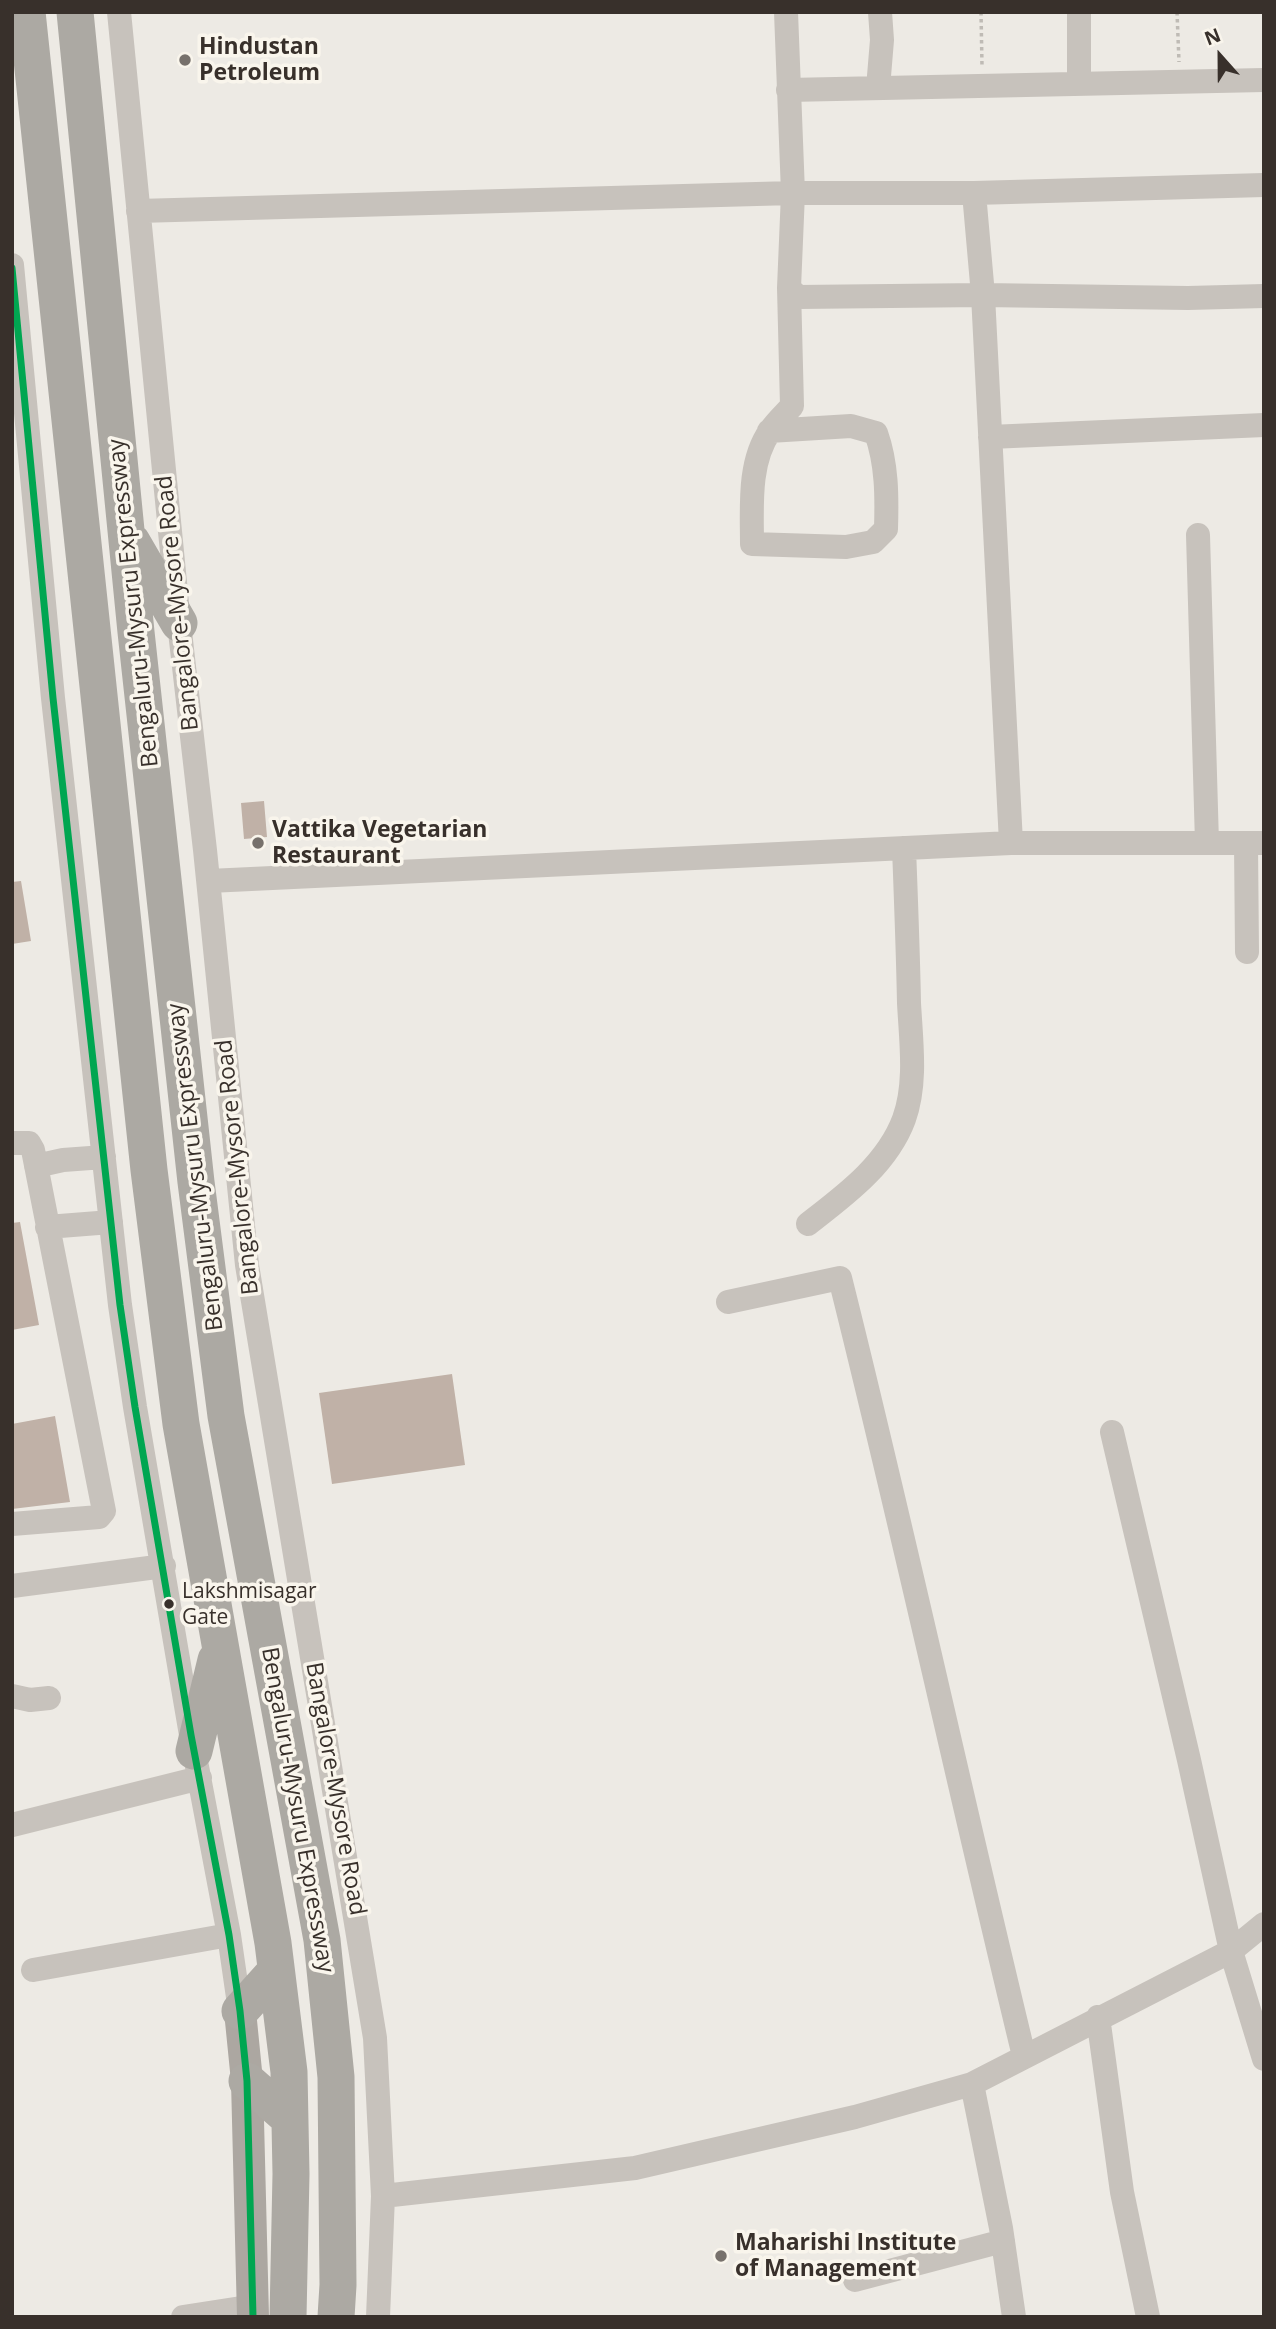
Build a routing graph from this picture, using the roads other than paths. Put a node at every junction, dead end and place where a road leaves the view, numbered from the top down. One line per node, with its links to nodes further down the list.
1 (27, 12): 42 (highway, Bengaluru-Mysuru Expressway)
2 (75, 12): 22 (highway, Bengaluru-Mysuru Expressway)
3 (119, 12): 14 (street, Bangalore-Mysore Road)
4 (786, 12): 10 (street)
5 (880, 12): 9 (street)
6 (1079, 12): 8 (street)
7 (1264, 80): 8 (street)
8 (1079, 84): 9 (street)
9 (878, 88): 10 (street)
10 (788, 90): 12 (street)
11 (1264, 185): 13 (street)
12 (793, 193): 13 (street); 14 (street); 16 (street)
13 (974, 193): 17 (street)
14 (138, 211): 24 (street, Bangalore-Mysore Road)
15 (12, 265): 32 (street)
16 (789, 288): 17 (street); 20 (street)
17 (983, 295): 18 (street); 21 (street)
18 (1264, 296)
19 (1264, 425): 21 (street)
20 (769, 432): 20 (street)
21 (990, 437): 27 (street)
22 (127, 532): 24 (highway); 64 (highway, Bengaluru-Mysuru Expressway)
23 (1198, 535): 25 (street)
24 (179, 623): 29 (street, Bangalore-Mysore Road)
25 (1208, 843): 26 (street); 27 (street)
26 (1255, 843): 30 (street)
27 (1011, 844): 28 (street)
28 (904, 849): 29 (street); 35 (street)
29 (209, 880): 59 (street, Bangalore-Mysore Road)
30 (1247, 952)
31 (12, 1143): 33 (street)
32 (104, 1157): 33 (street); 34 (street)
33 (36, 1166): 36 (street)
34 (111, 1222): 36 (street); 40 (street)
35 (808, 1224)
36 (47, 1227): 39 (street)
37 (729, 1302): 54 (street)
38 (1112, 1432): 49 (street)
39 (12, 1524)
40 (164, 1566): 41 (street); 45 (street)
41 (12, 1586)
42 (220, 1643): 45 (highway); 51 (highway, Bengaluru-Mysuru Expressway)
43 (12, 1696): 44 (street)
44 (49, 1698)
45 (197, 1765): 46 (street); 48 (street)
46 (12, 1825)
47 (1264, 1924): 49 (street)
48 (229, 1935): 50 (street); 52 (street)
49 (1231, 1951): 53 (street); 55 (street)
50 (33, 1970)
51 (276, 1971): 52 (highway); 58 (highway, Bengaluru-Mysuru Expressway)
52 (240, 2011): 56 (main road)
53 (1098, 2017): 54 (street); 67 (street)
54 (1024, 2056): 57 (street)
55 (1264, 2059)
56 (247, 2081): 58 (highway); 62 (main road)
57 (972, 2084): 59 (street); 60 (street)
58 (289, 2118): 62 (highway, Bengaluru-Mysuru Expressway)
59 (383, 2196): 65 (street, Bangalore-Mysore Road)
60 (1003, 2241): 61 (street); 66 (street)
61 (855, 2280)
62 (265, 2313): 63 (street)
63 (183, 2317)
64 (336, 2317)
65 (378, 2317)
66 (1014, 2317)
67 (1148, 2317)

